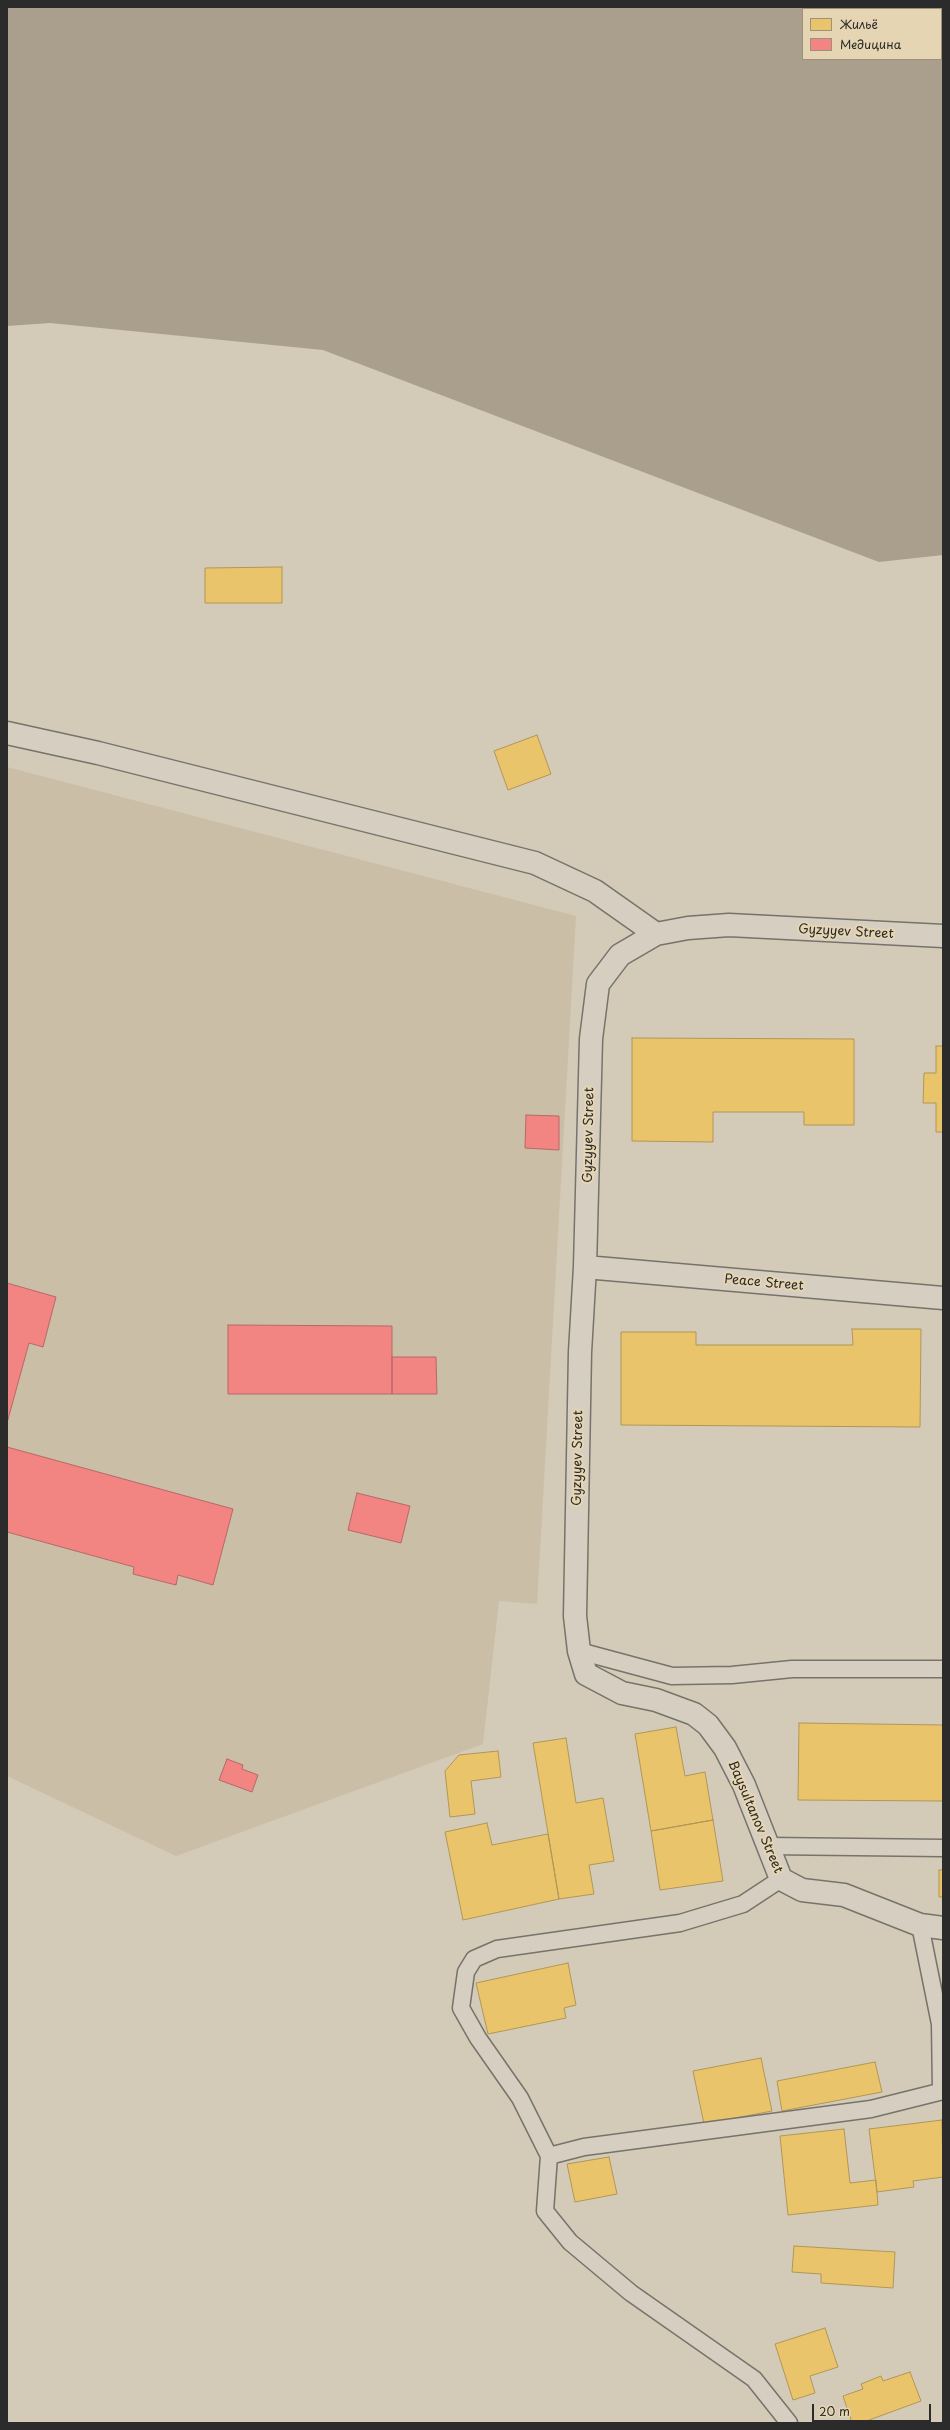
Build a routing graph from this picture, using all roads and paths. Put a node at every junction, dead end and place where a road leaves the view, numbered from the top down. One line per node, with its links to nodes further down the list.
1 (7, 733): 2 (street)
2 (656, 934): 3 (street, Gyzyyev Street); 4 (street, Gyzyyev Street)
3 (943, 936)
4 (585, 1267): 5 (street, Peace Street); 6 (street, Gyzyyev Street)
5 (943, 1298)
6 (579, 1651): 7 (lane); 8 (street, Baysultanov Street)
7 (943, 1669)
8 (767, 1846): 9 (lane); 10 (street, Baysultanov Street)
9 (943, 1848)
10 (781, 1879): 11 (street, Baysultanov Street); 14 (lane)
11 (920, 1925): 12 (street, Baysultanov Street); 13 (lane)
12 (943, 1928)
13 (942, 2091): 14 (lane)
14 (549, 2156): 15 (lane)
15 (789, 2423)

